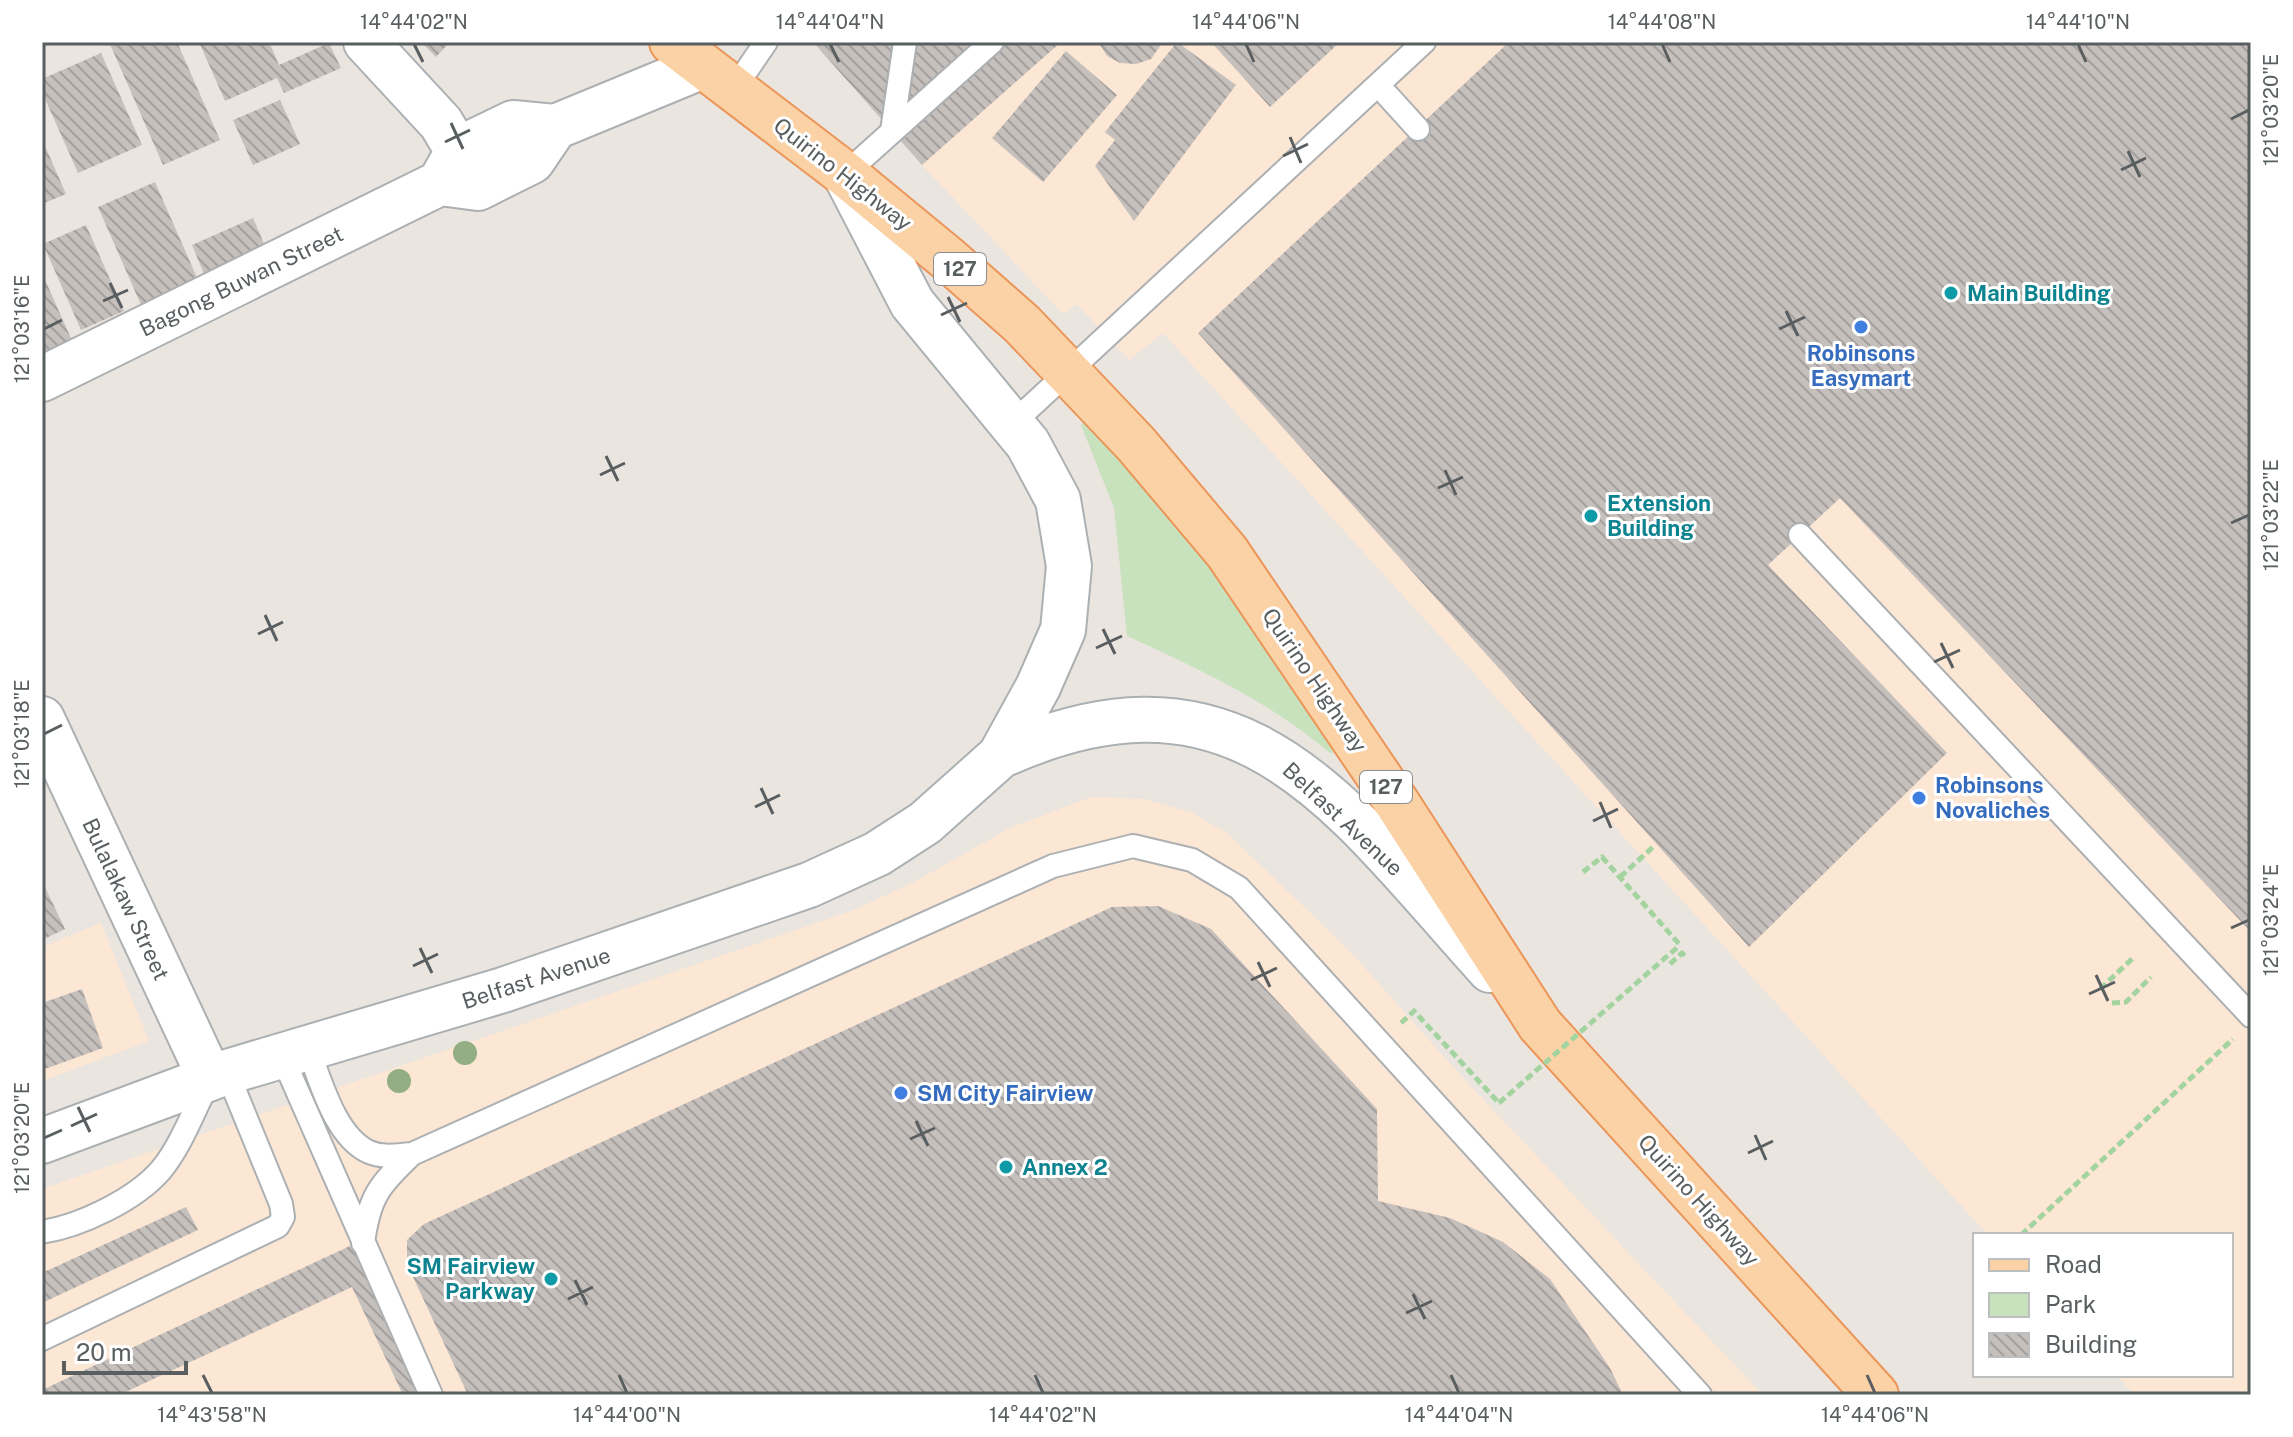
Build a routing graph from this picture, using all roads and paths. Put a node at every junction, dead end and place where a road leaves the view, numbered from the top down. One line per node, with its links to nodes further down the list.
1 (366, 42): 10 (main road)
2 (766, 42): 6 (lane)
3 (905, 42): 9 (lane)
4 (992, 42): 9 (lane)
5 (1424, 42): 7 (lane)
6 (703, 66): 10 (main road, Bagong Buwan Street); 11 (main road, Quirino Highway / 127)
7 (1378, 85): 8 (lane); 12 (lane)
8 (1418, 129)
9 (892, 131): 11 (lane)
10 (459, 173): 13 (main road, Bagong Buwan Street)
11 (845, 174): 12 (main road, Quirino Highway / 127); 14 (main road, Belfast Avenue)
12 (1069, 371): 14 (lane); 29 (main road, Quirino Highway / 127)
13 (42, 379)
14 (1012, 424): 17 (main road, Belfast Avenue)
15 (1800, 535): 28 (lane)
16 (47, 743): 31 (main road, Bulalakaw Street)
17 (1000, 756): 29 (main road, Belfast Avenue); 30 (main road, Belfast Avenue)
18 (1653, 847): 20 (path)
19 (1583, 872): 20 (path)
20 (1620, 877): 27 (path, bridge)
21 (1687, 958): 23 (path)
22 (2133, 958): 25 (path)
23 (1670, 964)
24 (2151, 977): 26 (path)
25 (2100, 989)
26 (2112, 1003)
27 (1414, 1011)
28 (2246, 1024): 35 (path)
29 (1540, 1025): 40 (main road, Quirino Highway / 127)
30 (294, 1050): 31 (main road, Belfast Avenue); 33 (lane); 36 (lane)
31 (219, 1075): 32 (main road, Belfast Avenue); 34 (lane); 37 (lane)
32 (42, 1141)
33 (412, 1154): 36 (lane); 39 (lane)
34 (42, 1232)
35 (2023, 1233)
36 (363, 1243): 38 (lane)
37 (42, 1339)
38 (431, 1395)
39 (1700, 1395)
40 (1876, 1395)

